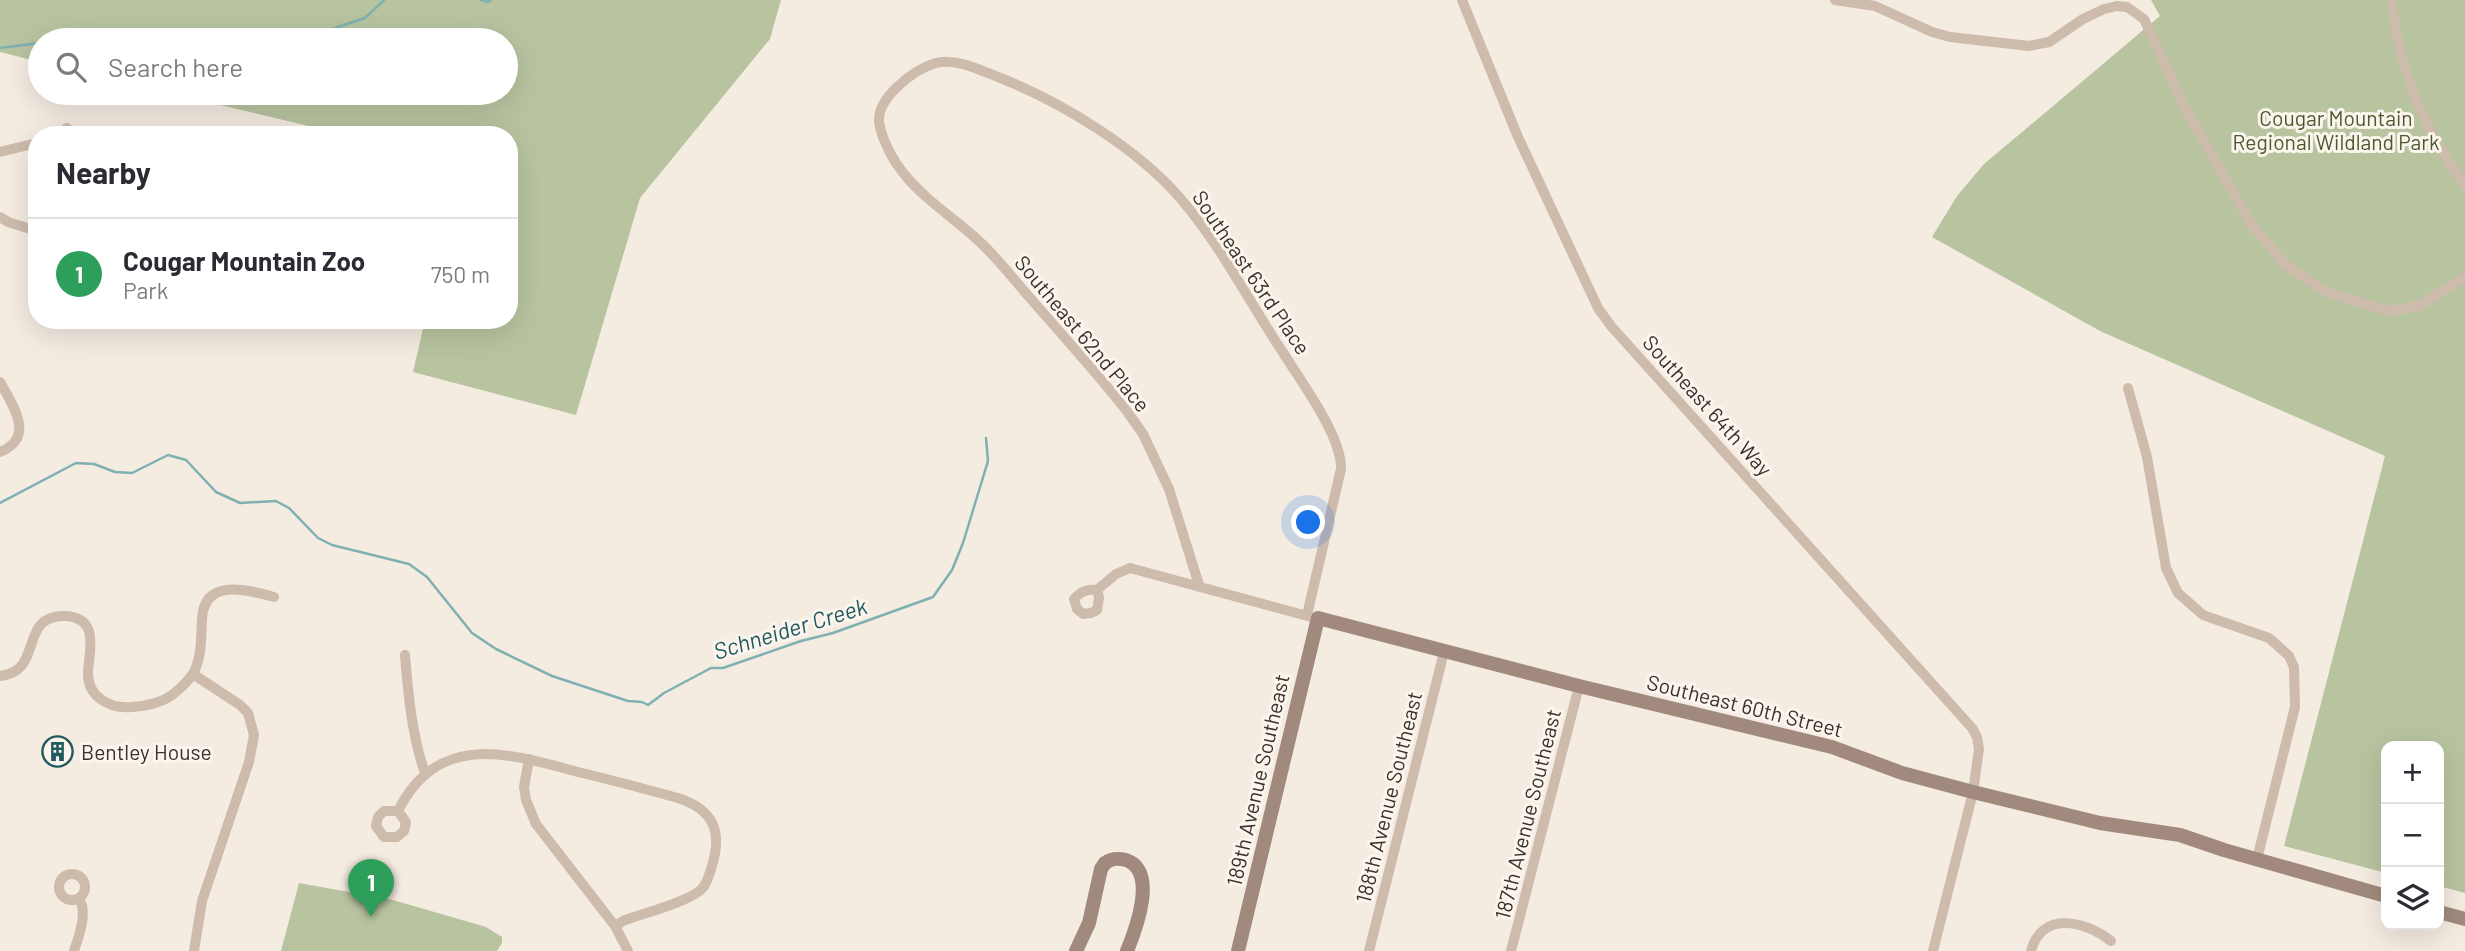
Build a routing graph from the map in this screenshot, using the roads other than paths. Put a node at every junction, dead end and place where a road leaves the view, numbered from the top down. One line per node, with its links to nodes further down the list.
1 (1462, 0): 26 (street, Southeast 64th Way)
2 (1835, 0): 10 (street)
3 (2392, 0): 7 (street)
4 (885, 139): 13 (street, Southeast 63rd Place); 15 (street, Southeast 62nd Place)
5 (28, 145): 6 (street)
6 (0, 152)
7 (2465, 186)
8 (0, 217): 9 (street)
9 (28, 228)
10 (2465, 277)
11 (0, 382): 14 (street)
12 (2128, 388): 28 (street)
13 (1340, 451): 18 (street, 189th Avenue Southeast)
14 (0, 452)
15 (1199, 585): 16 (street, Southeast 60th Street); 18 (street, Southeast 60th Street)
16 (1097, 590)
17 (274, 597): 21 (street)
18 (1312, 617): 19 (street, Southeast 60th Street); 40 (street, 189th Avenue Southeast)
19 (1444, 652): 23 (street, Southeast 60th Street); 41 (street, 188th Avenue Southeast)
20 (405, 654): 25 (street)
21 (193, 674): 22 (street); 36 (street)
22 (0, 676)
23 (1579, 686): 26 (street, Southeast 60th Street); 42 (street, 187th Avenue Southeast)
24 (529, 759): 25 (street); 33 (street); 33 (street)
25 (425, 773): 27 (street)
26 (1973, 792): 28 (street, Southeast 60th Street); 43 (street, Southeast 64th Way)
27 (398, 811)
28 (2257, 859): 29 (street, Southeast 60th Street)
29 (2381, 895)
30 (79, 898): 35 (street)
31 (2444, 913): 32 (street)
32 (2465, 919)
33 (615, 926): 37 (street)
34 (2111, 941): 44 (street)
35 (74, 951)
36 (194, 951)
37 (628, 951)
38 (1076, 951): 39 (street)
39 (1128, 951)
40 (1238, 951)
41 (1369, 951)
42 (1511, 951)
43 (1933, 951)
44 (2031, 951)

